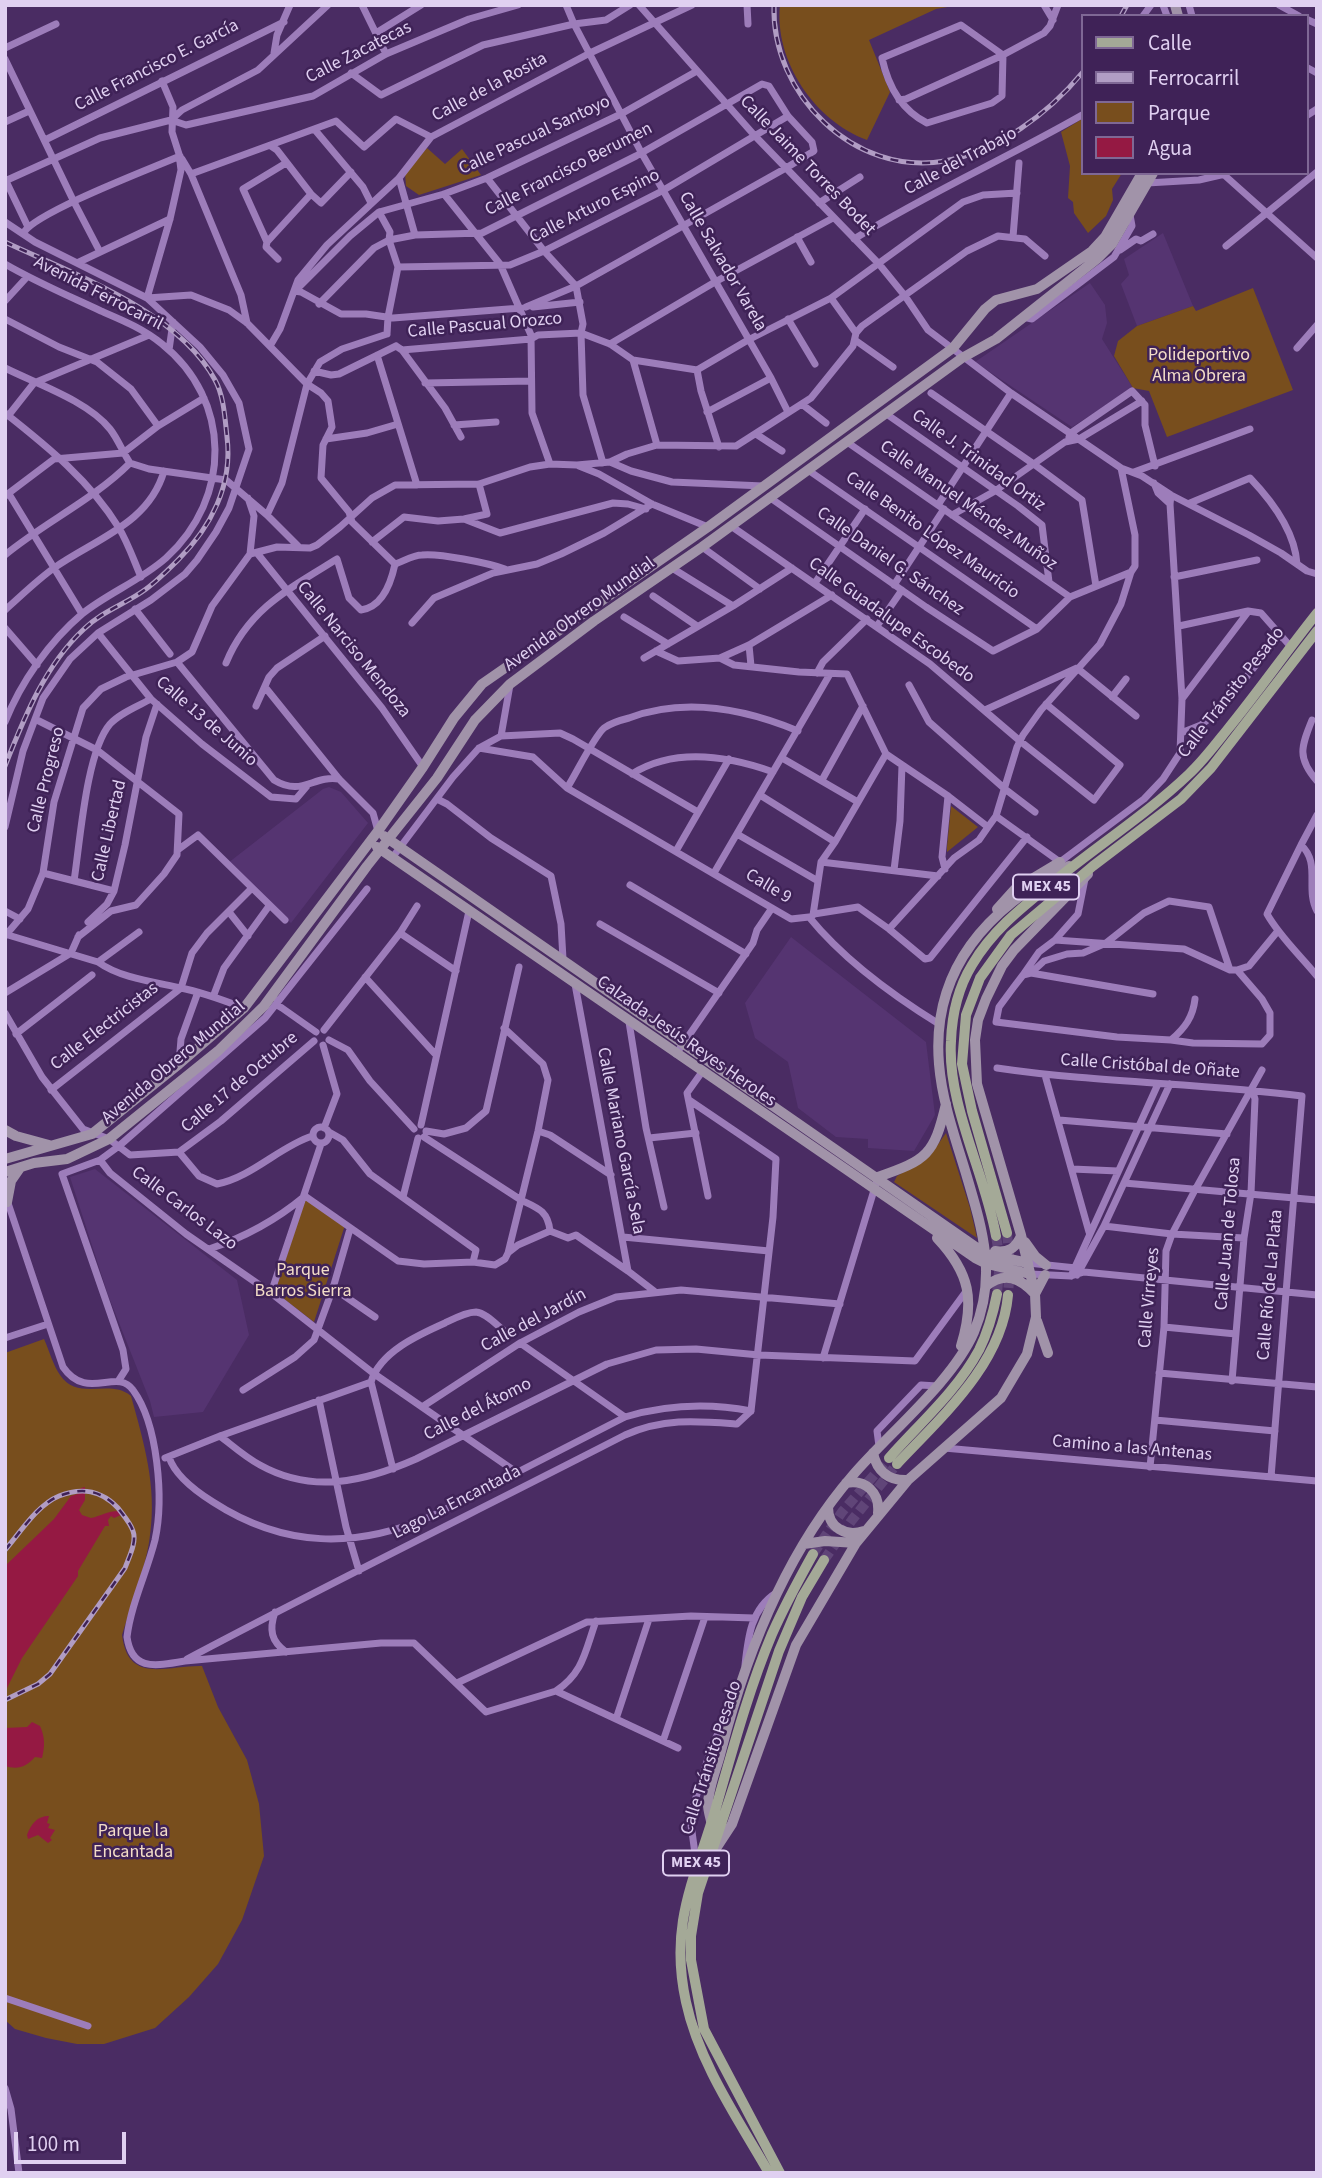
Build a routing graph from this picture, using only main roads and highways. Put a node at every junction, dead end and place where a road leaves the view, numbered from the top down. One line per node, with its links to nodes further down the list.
1 (1317, 612): 2 (main road, Calle Tránsito Pesado / MEX 45)
2 (1317, 631)
3 (1002, 1295): 4 (main road)
4 (893, 1461)
5 (813, 1554): 7 (main road, Calle Tránsito Pesado / MEX 45)
6 (824, 1560): 8 (main road, Calle Tránsito Pesado / MEX 45)
7 (769, 2173)
8 (780, 2173)

